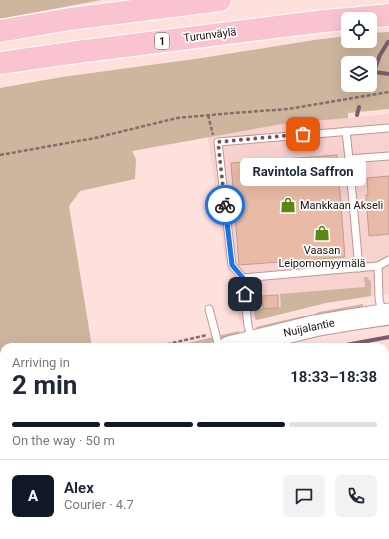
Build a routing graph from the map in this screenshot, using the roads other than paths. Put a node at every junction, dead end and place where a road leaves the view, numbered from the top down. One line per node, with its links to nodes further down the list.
1 (220, 0): 5 (highway)
2 (389, 15): 3 (highway, Turunväylä / 1)
3 (377, 16)
4 (341, 20): 6 (highway, Turunväylä / 1)
5 (0, 31)
6 (0, 63)
7 (389, 128): 8 (lane)
8 (346, 131): 10 (lane); 14 (lane)
9 (389, 156): 10 (lane)
10 (349, 159): 13 (lane)
11 (389, 260): 12 (lane)
12 (378, 266): 13 (lane); 16 (lane)
13 (359, 268): 14 (lane)
14 (243, 278): 17 (lane)
15 (209, 308): 18 (lane)
16 (386, 314): 17 (main road, Nuijalantie)
17 (253, 341): 19 (main road, Nuijalantie)
18 (218, 343)
19 (245, 343)

